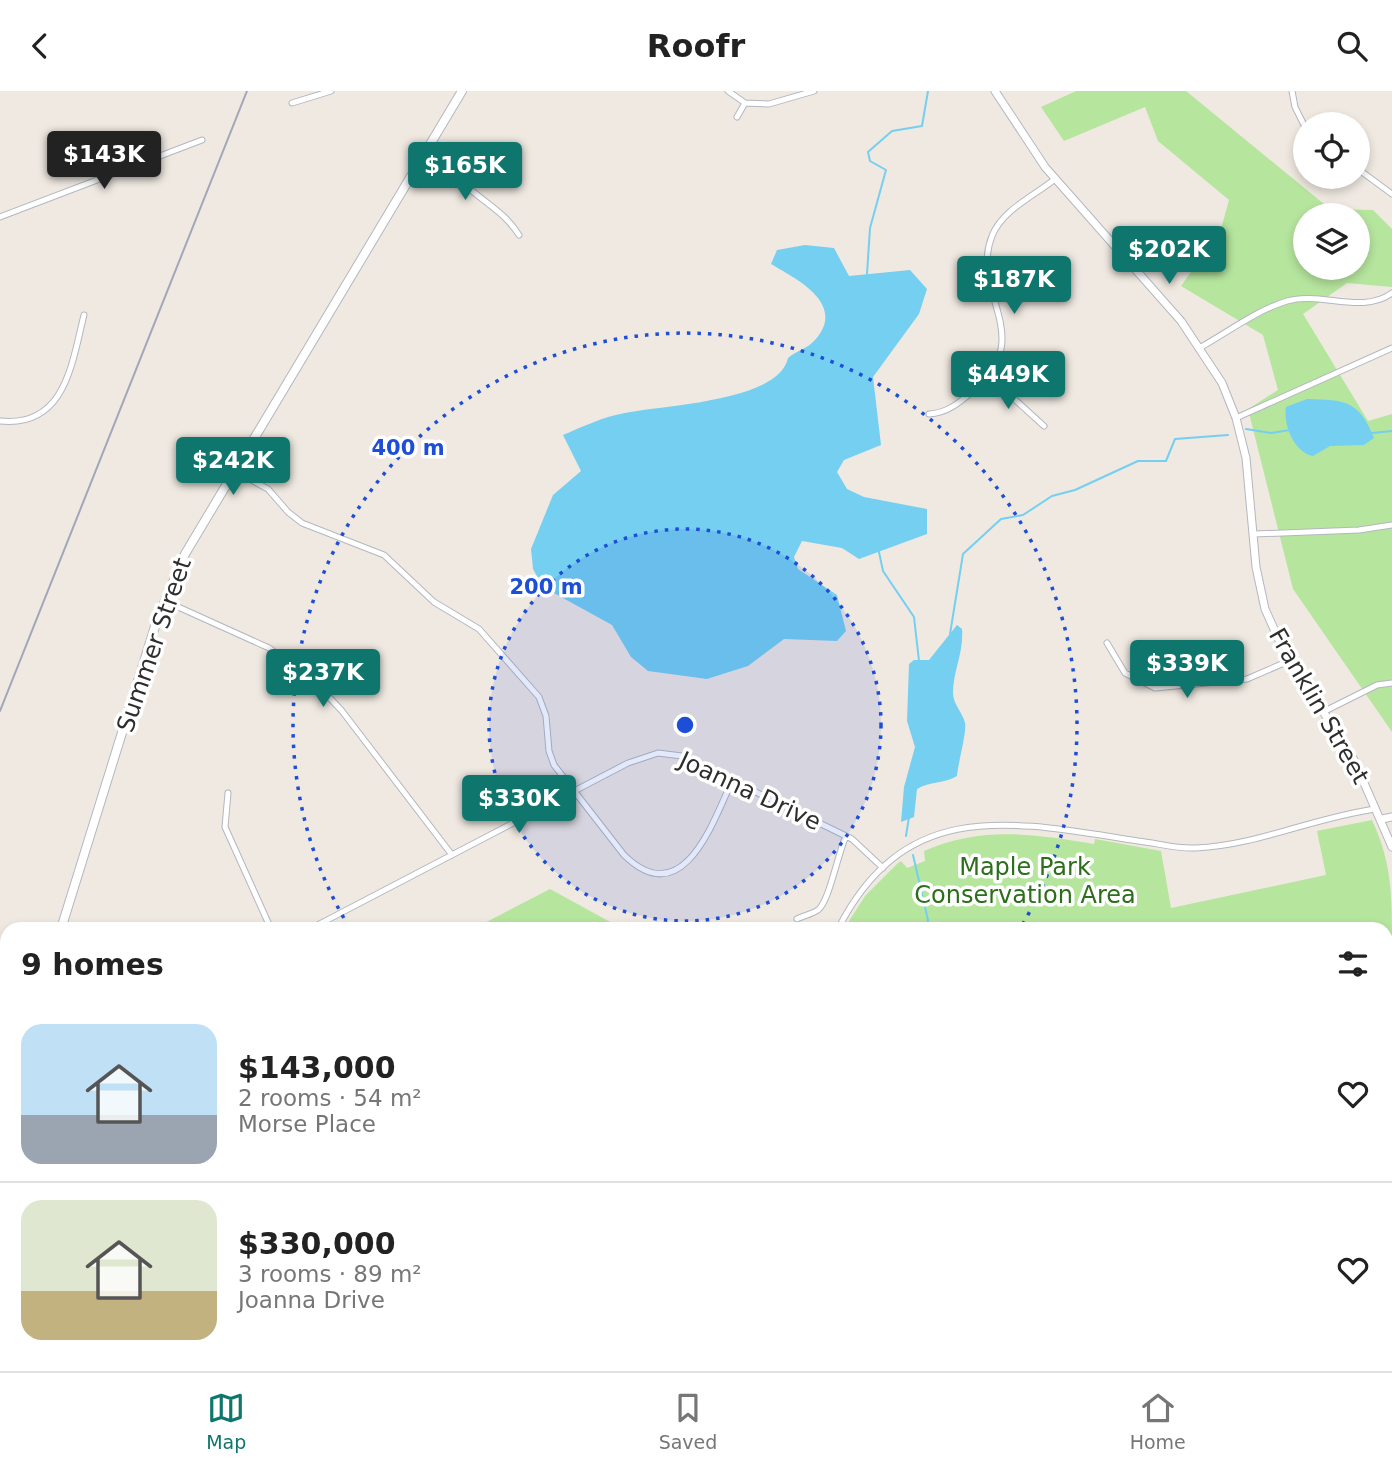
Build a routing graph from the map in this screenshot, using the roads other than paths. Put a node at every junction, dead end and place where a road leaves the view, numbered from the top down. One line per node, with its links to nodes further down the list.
1 (331, 91): 7 (street)
2 (462, 91): 12 (main road, Summer Street)
3 (728, 91): 8 (street)
4 (814, 91): 8 (street)
5 (995, 91): 14 (street, Franklin Street)
6 (1292, 91): 9 (street)
7 (292, 103)
8 (745, 103): 10 (street)
9 (1298, 112)
10 (737, 117)
11 (202, 140): 16 (street)
12 (424, 154): 17 (street); 27 (main road, Summer Street)
13 (1370, 178): 15 (street)
14 (1055, 179): 20 (street, Franklin Street); 22 (street)
15 (1392, 194)
16 (0, 216)
17 (519, 235)
18 (1392, 293): 20 (street)
19 (84, 315): 25 (street)
20 (1201, 347): 24 (street, Franklin Street)
21 (1392, 348): 24 (street)
22 (989, 376): 23 (street); 26 (street)
23 (929, 415)
24 (1236, 418): 29 (street, Franklin Street)
25 (0, 421)
26 (1044, 426)
27 (233, 470): 30 (main road, Summer Street); 36 (street)
28 (1392, 525): 29 (street)
29 (1254, 534): 32 (street, Franklin Street)
30 (165, 601): 43 (street); 46 (main road, Summer Street)
31 (1107, 643): 32 (street)
32 (1291, 660): 34 (street, Franklin Street)
33 (1392, 683): 34 (street)
34 (1325, 711): 38 (street, Franklin Street)
35 (732, 781): 36 (street, Joanna Drive); 36 (street); 41 (street, Joanna Drive)
36 (575, 791): 43 (street, Joanna Drive)
37 (228, 793): 47 (street)
38 (1377, 809): 40 (street, Franklin Street); 44 (street)
39 (1392, 817): 40 (street)
40 (1381, 820): 42 (street, Franklin Street)
41 (846, 836): 44 (street, Joanna Drive); 45 (street)
42 (1392, 847)
43 (452, 855): 48 (street, Joanna Drive)
44 (883, 867): 49 (street)
45 (797, 919)
46 (63, 922)
47 (268, 922)
48 (323, 922)
49 (842, 922)

